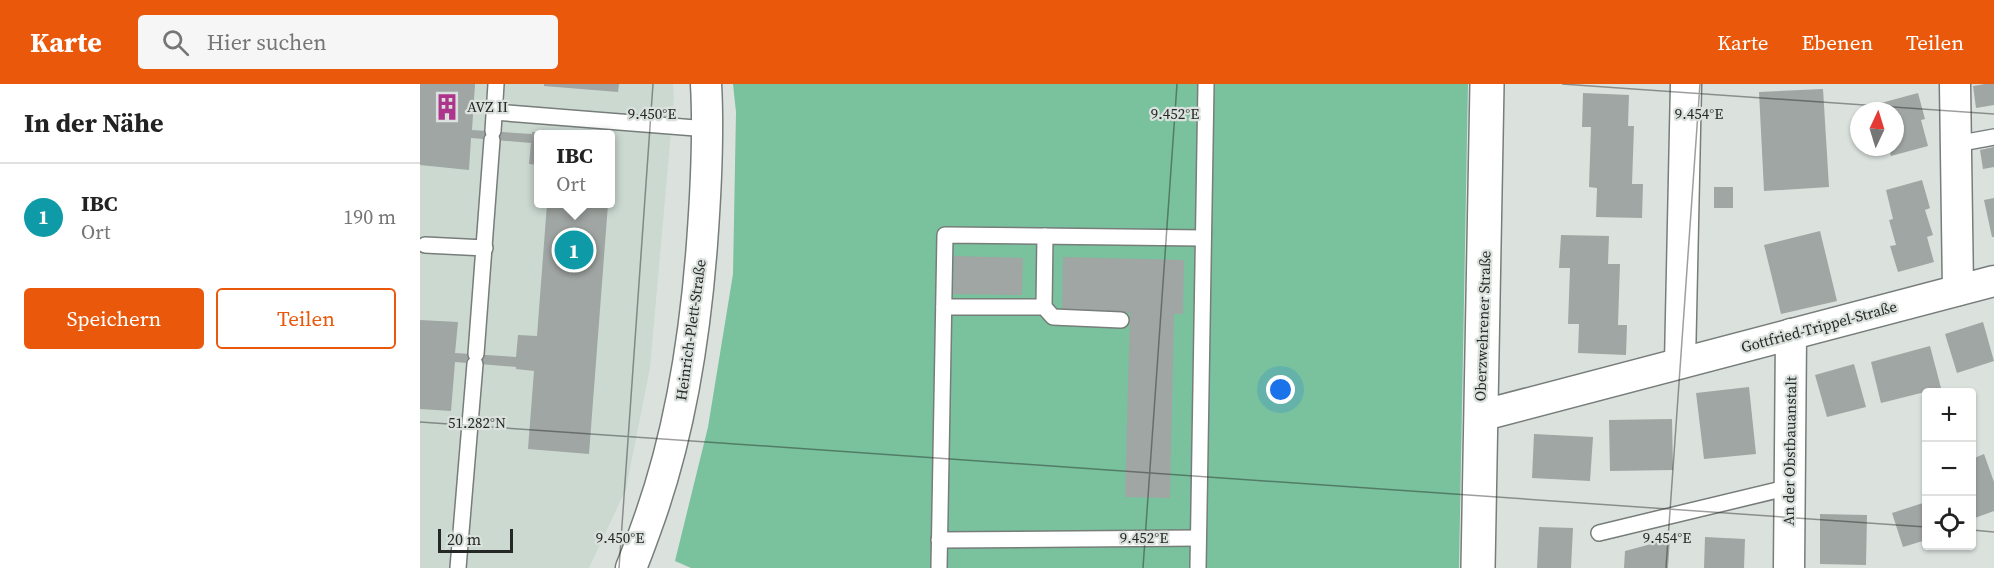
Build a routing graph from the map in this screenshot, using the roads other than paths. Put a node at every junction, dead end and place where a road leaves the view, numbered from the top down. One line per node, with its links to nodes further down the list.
1 (496, 84): 7 (lane)
2 (706, 84): 8 (street, Heinrich-Plett-Straße)
3 (1206, 84): 12 (lane)
4 (1487, 84): 22 (main road, Oberzwehrener Straße)
5 (1686, 84): 21 (street)
6 (1955, 84): 10 (street)
7 (494, 112): 8 (lane); 14 (lane)
8 (708, 129): 27 (street, Heinrich-Plett-Straße)
9 (1994, 137): 10 (lane)
10 (1956, 144): 16 (street)
11 (1045, 236): 12 (lane); 17 (lane); 18 (lane)
12 (1203, 238): 25 (lane)
13 (425, 245): 14 (lane)
14 (484, 248): 28 (lane)
15 (1994, 281): 16 (street, Gottfried-Trippel-Straße)
16 (1958, 290): 20 (street, Gottfried-Trippel-Straße)
17 (944, 307): 18 (lane); 26 (lane)
18 (1044, 307): 19 (lane)
19 (1121, 320)
20 (1791, 334): 21 (street, Gottfried-Trippel-Straße); 23 (street, An der Obstbauanstalt)
21 (1680, 363): 22 (street, Gottfried-Trippel-Straße)
22 (1480, 416): 31 (main road, Oberzwehrener Straße)
23 (1790, 487): 24 (lane); 32 (street, An der Obstbauanstalt)
24 (1599, 533)
25 (1198, 538): 26 (lane); 30 (lane)
26 (939, 540): 29 (lane)
27 (638, 565)
28 (458, 568)
29 (939, 568)
30 (1198, 568)
31 (1478, 568)
32 (1789, 568)

